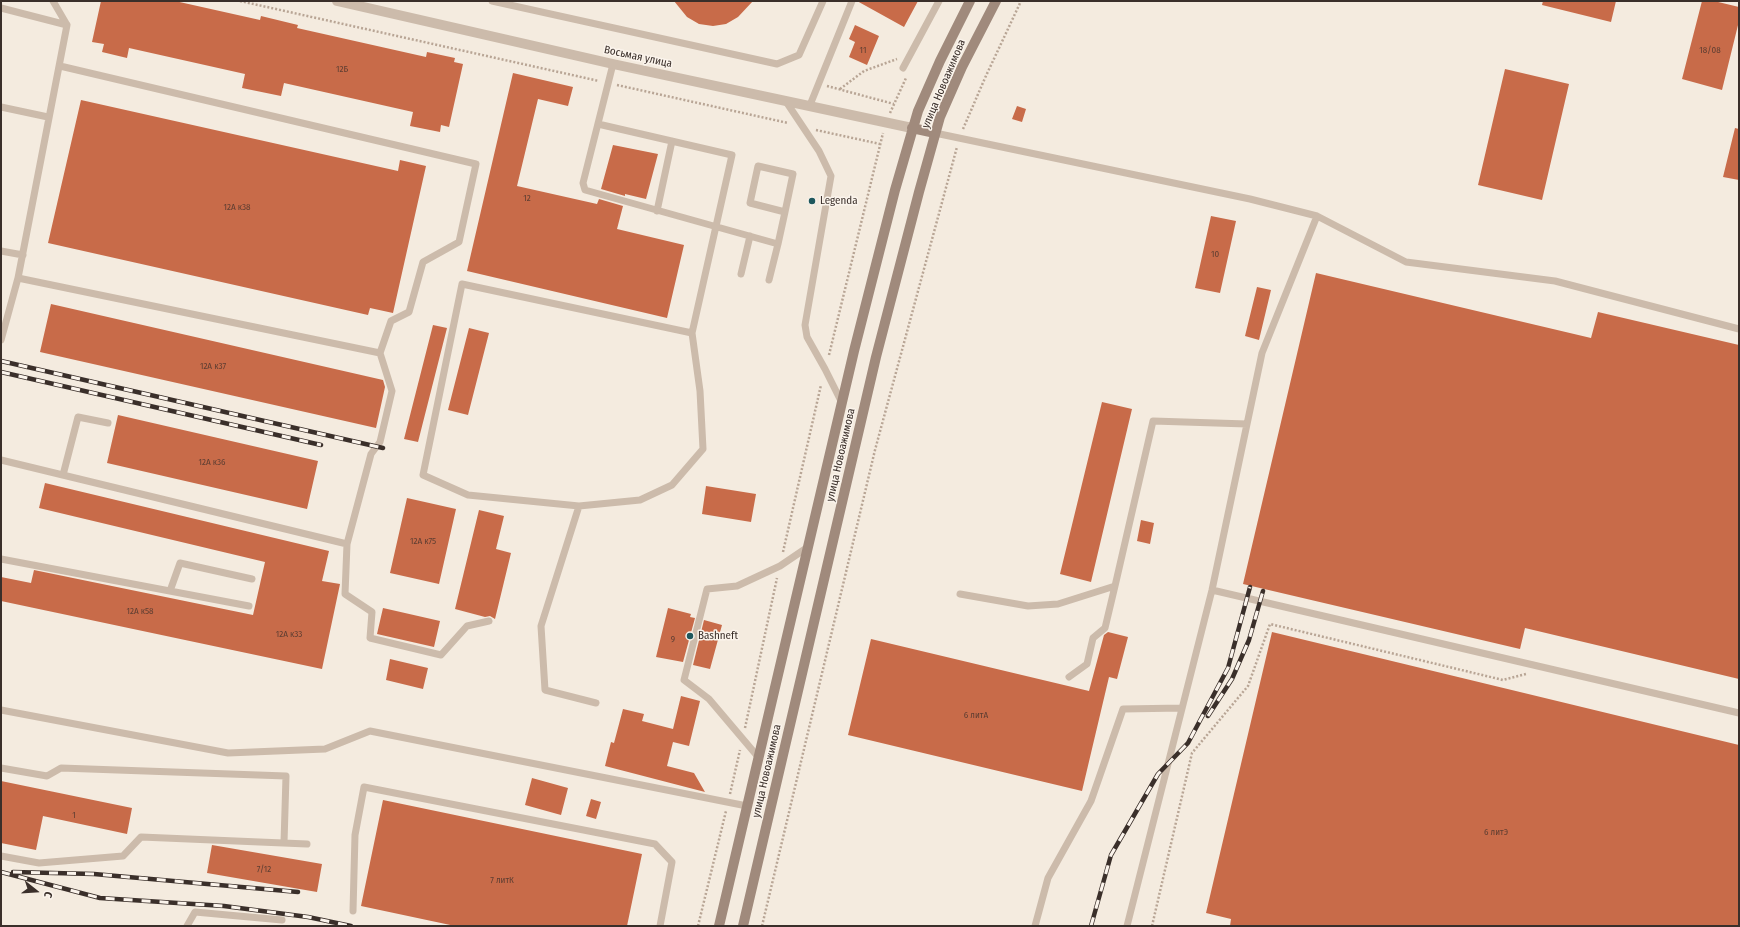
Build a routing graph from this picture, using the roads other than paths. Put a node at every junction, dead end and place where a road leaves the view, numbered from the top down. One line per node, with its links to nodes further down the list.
1 (53, 1): 10 (lane)
2 (337, 1): 11 (street, Восьмая улица)
3 (492, 1): 4 (lane)
4 (823, 1)
5 (852, 1): 15 (lane)
6 (939, 1): 13 (lane)
7 (970, 1): 19 (main road, улица Новоажимова)
8 (996, 1): 20 (main road, улица Новоажимова)
9 (1, 8): 10 (lane)
10 (67, 25): 12 (lane)
11 (613, 64): 14 (street, Восьмая улица); 18 (lane)
12 (60, 66): 17 (lane); 36 (lane)
13 (906, 69)
14 (785, 100): 15 (street, Восьмая улица); 37 (lane)
15 (810, 105): 19 (street, Восьмая улица)
16 (1, 107): 17 (lane)
17 (48, 117): 29 (lane)
18 (598, 124): 21 (lane); 22 (lane)
19 (912, 128): 20 (main road, Восьмая улица); 37 (main road, улица Новоажимова)
20 (935, 133): 24 (lane); 69 (main road, улица Новоажимова)
21 (672, 141): 22 (lane); 25 (lane)
22 (657, 211): 25 (lane)
23 (785, 212): 23 (lane); 27 (lane)
24 (1317, 216): 33 (lane); 39 (lane)
25 (716, 227): 26 (lane); 34 (lane)
26 (750, 236): 27 (lane); 30 (lane)
27 (778, 244): 32 (lane)
28 (1, 251): 29 (lane)
29 (22, 255): 31 (lane)
30 (741, 274)
31 (18, 278): 35 (lane); 36 (lane)
32 (769, 280)
33 (1739, 329)
34 (692, 333): 42 (lane); 42 (lane)
35 (1, 338)
36 (380, 353): 43 (lane)
37 (842, 403): 44 (main road, улица Новоажимова)
38 (108, 423): 41 (lane)
39 (1247, 424): 47 (lane); 48 (lane)
40 (1, 460): 41 (lane)
41 (63, 475): 43 (lane)
42 (579, 506): 54 (lane)
43 (347, 544): 52 (lane)
44 (808, 546): 58 (main road, улица Новоажимова); 58 (lane)
45 (1, 559): 49 (lane)
46 (252, 579): 49 (lane)
47 (1115, 586): 50 (lane); 53 (lane)
48 (1212, 590): 55 (lane); 57 (lane)
49 (170, 591): 51 (lane)
50 (960, 594)
51 (249, 606)
52 (488, 621)
53 (1069, 676)
54 (596, 703)
55 (1182, 708): 70 (lane); 71 (lane)
56 (1, 710): 60 (lane)
57 (1739, 713)
58 (759, 758): 60 (main road, улица Новоажимова)
59 (1, 768): 61 (lane)
60 (747, 806): 68 (main road, улица Новоажимова)
61 (284, 843): 62 (lane); 63 (lane)
62 (307, 844)
63 (1, 856)
64 (353, 911): 67 (lane)
65 (282, 920): 66 (lane)
66 (187, 926)
67 (660, 926)
68 (719, 926)
69 (743, 926)
70 (1035, 926)
71 (1127, 926)

